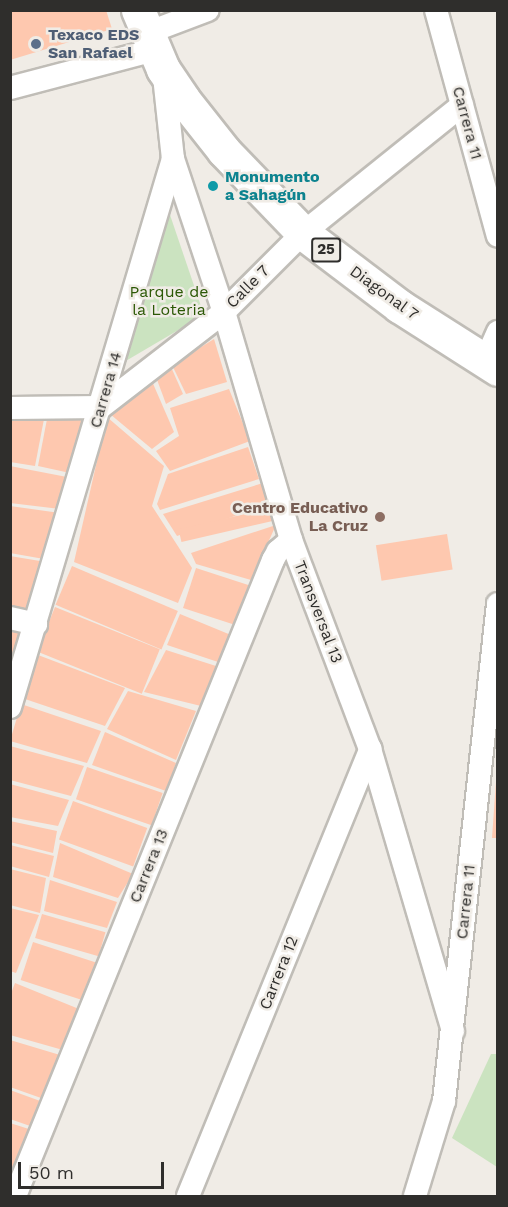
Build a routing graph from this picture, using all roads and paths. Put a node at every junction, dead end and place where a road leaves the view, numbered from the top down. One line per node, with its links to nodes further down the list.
1 (208, 10): 3 (street)
2 (436, 10): 5 (street, Carrera 11)
3 (157, 33): 4 (street); 6 (street, Carrera 14); 7 (highway, Diagonal 7 / 25)
4 (10, 88)
5 (462, 105): 7 (street, Calle 7); 8 (street, Carrera 11)
6 (173, 159): 9 (street, Transversal 13); 11 (street, Carrera 14)
7 (303, 233): 9 (street, Calle 7); 10 (highway, Diagonal 7 / 25)
8 (498, 236)
9 (224, 312): 11 (street, Calle 7); 13 (street, Transversal 13)
10 (493, 354)
11 (101, 407): 12 (street); 16 (street, Carrera 14)
12 (10, 408)
13 (291, 540): 18 (street, Transversal 13); 20 (street, Carrera 13)
14 (498, 604): 19 (street, Carrera 11)
15 (10, 618): 16 (street)
16 (36, 624): 17 (street, Carrera 14)
17 (10, 707)
18 (370, 749): 19 (street, Transversal 13); 21 (street, Carrera 12)
19 (453, 1031): 22 (street, Carrera 11)
20 (18, 1193)
21 (188, 1197)
22 (415, 1197)

